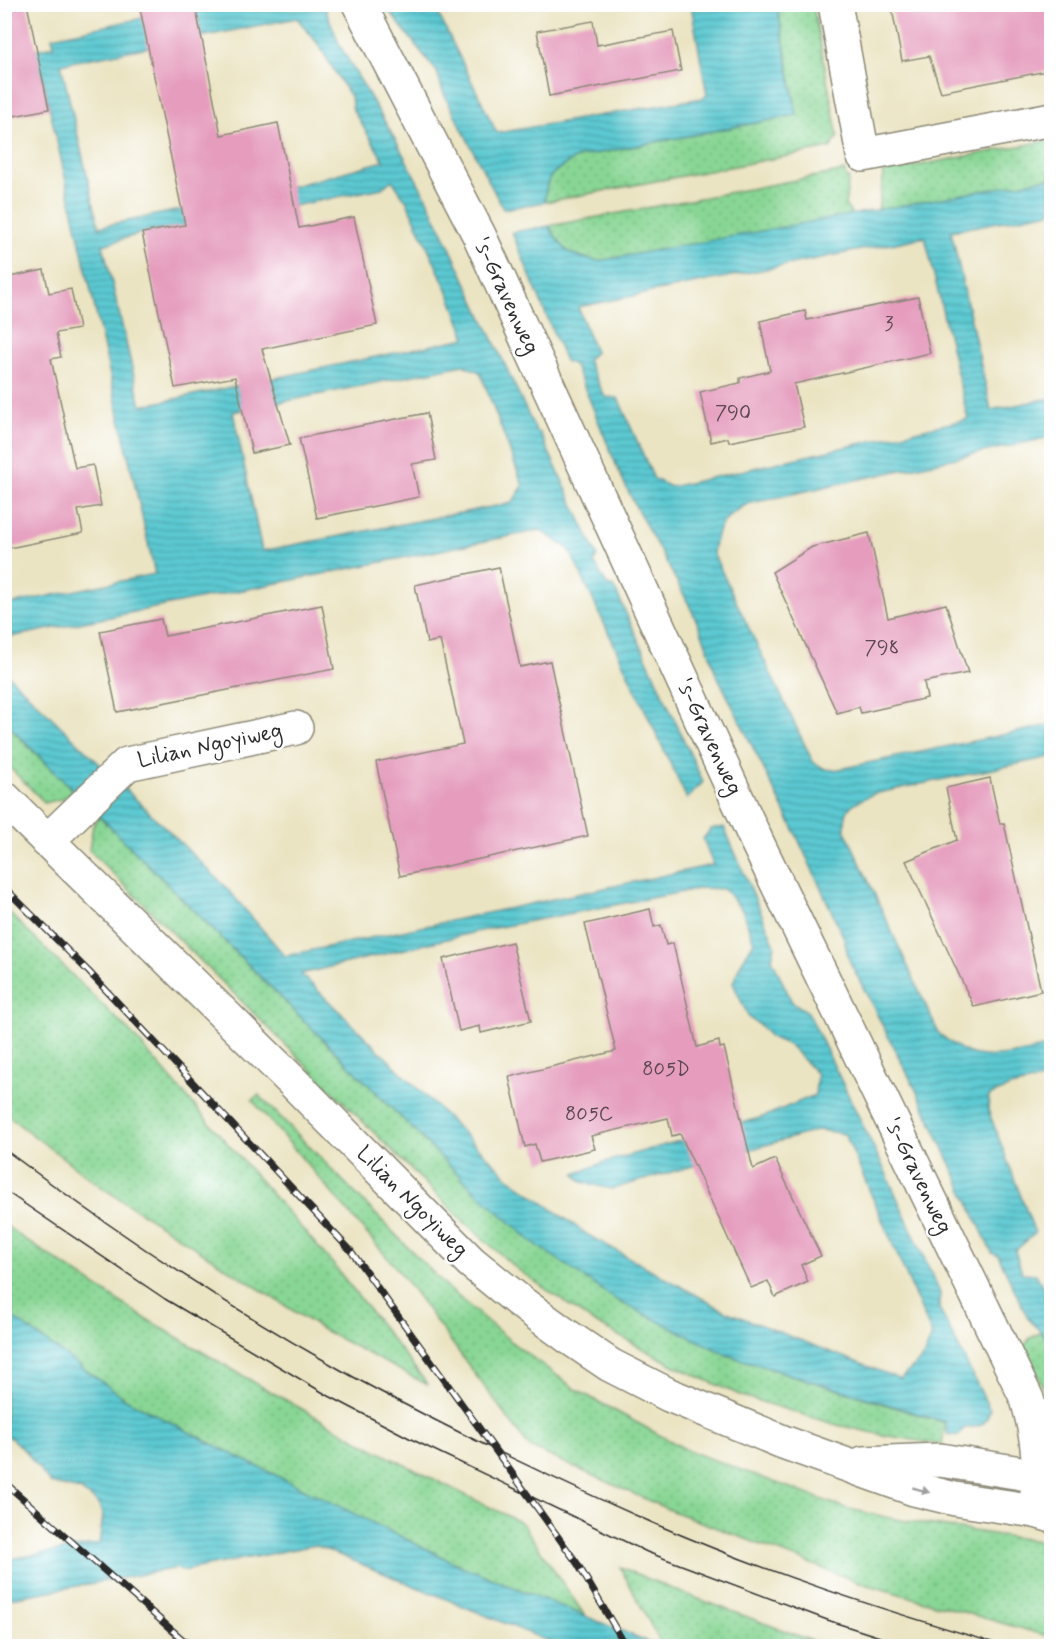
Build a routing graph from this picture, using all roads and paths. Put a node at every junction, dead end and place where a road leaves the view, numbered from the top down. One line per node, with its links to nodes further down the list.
1 (359, 4): 8 (street, 's-Gravenweg)
2 (835, 4): 3 (street)
3 (1052, 119)
4 (296, 728): 6 (street, Lilian Ngoyiweg)
5 (4, 798): 6 (street, Lilian Ngoyiweg)
6 (47, 841): 7 (street, Lilian Ngoyiweg)
7 (846, 1464): 8 (street, Lilian Ngoyiweg); 9 (street, Lilian Ngoyiweg, one-way to 9)
8 (1046, 1477): 9 (street, 's-Gravenweg)
9 (1043, 1514)

